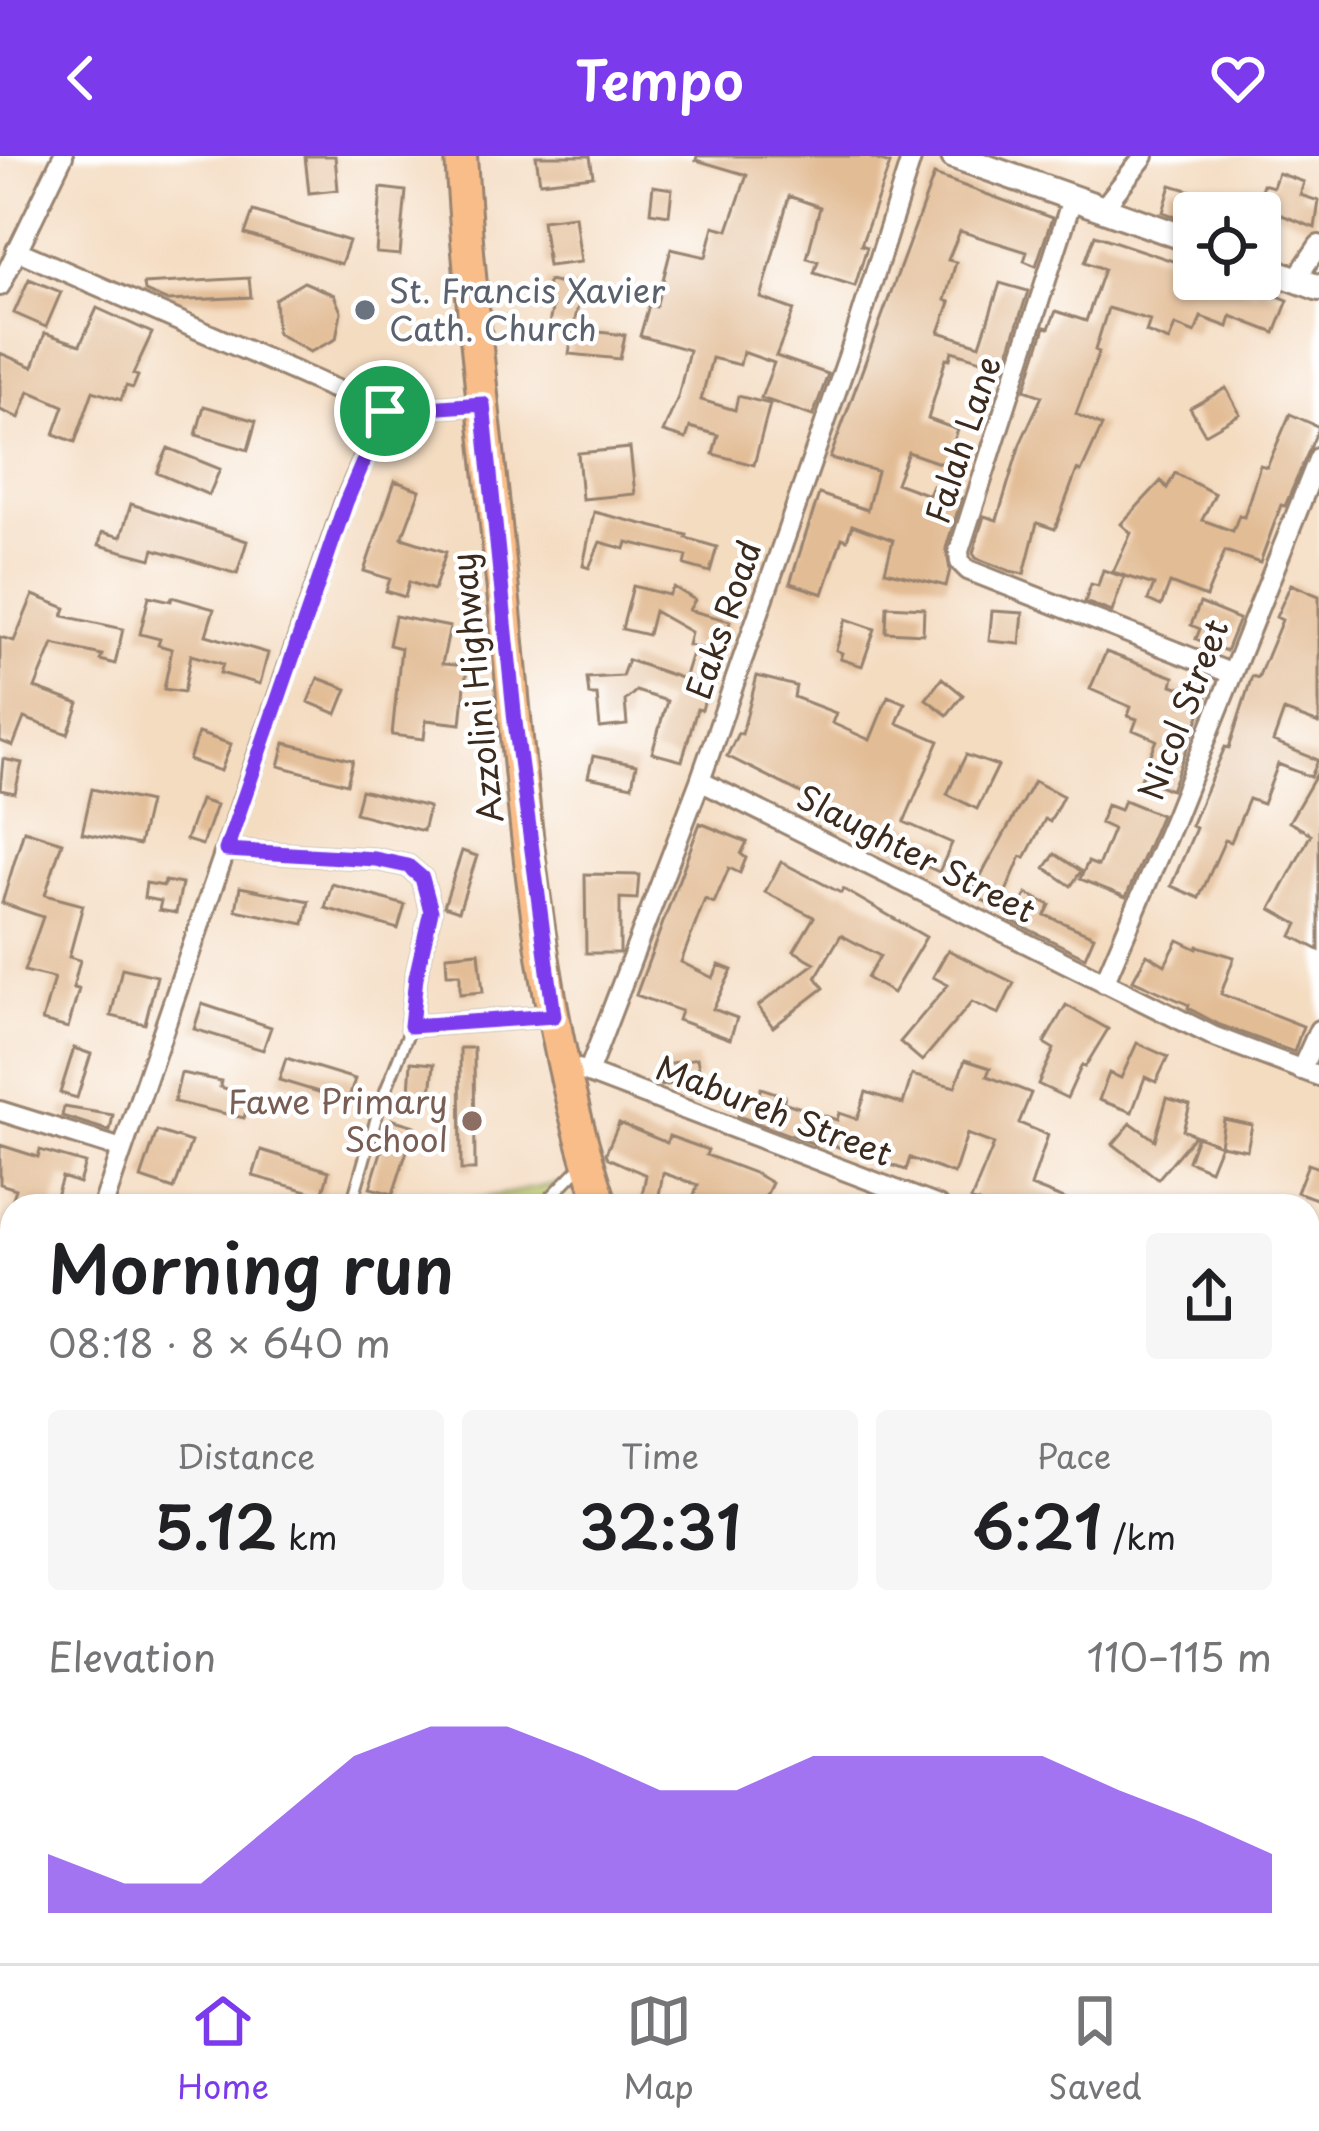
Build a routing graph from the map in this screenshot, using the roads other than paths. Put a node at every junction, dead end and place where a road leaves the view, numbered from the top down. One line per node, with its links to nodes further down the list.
1 (63, 156): 10 (street)
2 (461, 156): 13 (main road, Azzolini Highway)
3 (912, 156): 17 (street, Eaks Road)
4 (954, 156): 6 (street)
5 (1144, 156): 7 (street)
6 (1073, 196): 7 (street); 16 (street, Falah Lane)
7 (1104, 207): 8 (street)
8 (1173, 233)
9 (1319, 245): 11 (street)
10 (16, 250): 12 (street); 14 (street)
11 (1307, 284)
12 (0, 286)
13 (483, 404): 14 (street); 20 (main road, Azzolini Highway)
14 (385, 411): 18 (street)
15 (1319, 457): 16 (street, Nicol Street)
16 (1229, 674): 19 (street, Nicol Street)
17 (700, 781): 19 (street, Slaughter Street); 23 (street, Eaks Road)
18 (226, 850): 21 (street); 26 (street)
19 (1104, 983): 24 (street)
20 (554, 1016): 21 (street); 23 (main road, Azzolini Highway)
21 (411, 1026): 29 (lane)
22 (1319, 1030): 24 (street)
23 (576, 1068): 27 (main road, Azzolini Highway); 32 (street, Mabureh Street)
24 (1310, 1073)
25 (0, 1112): 26 (street)
26 (122, 1149): 28 (street)
27 (588, 1160): 30 (lane); 31 (main road, Azzolini Highway)
28 (107, 1194)
29 (354, 1194)
30 (554, 1194)
31 (598, 1194)
32 (907, 1194)

